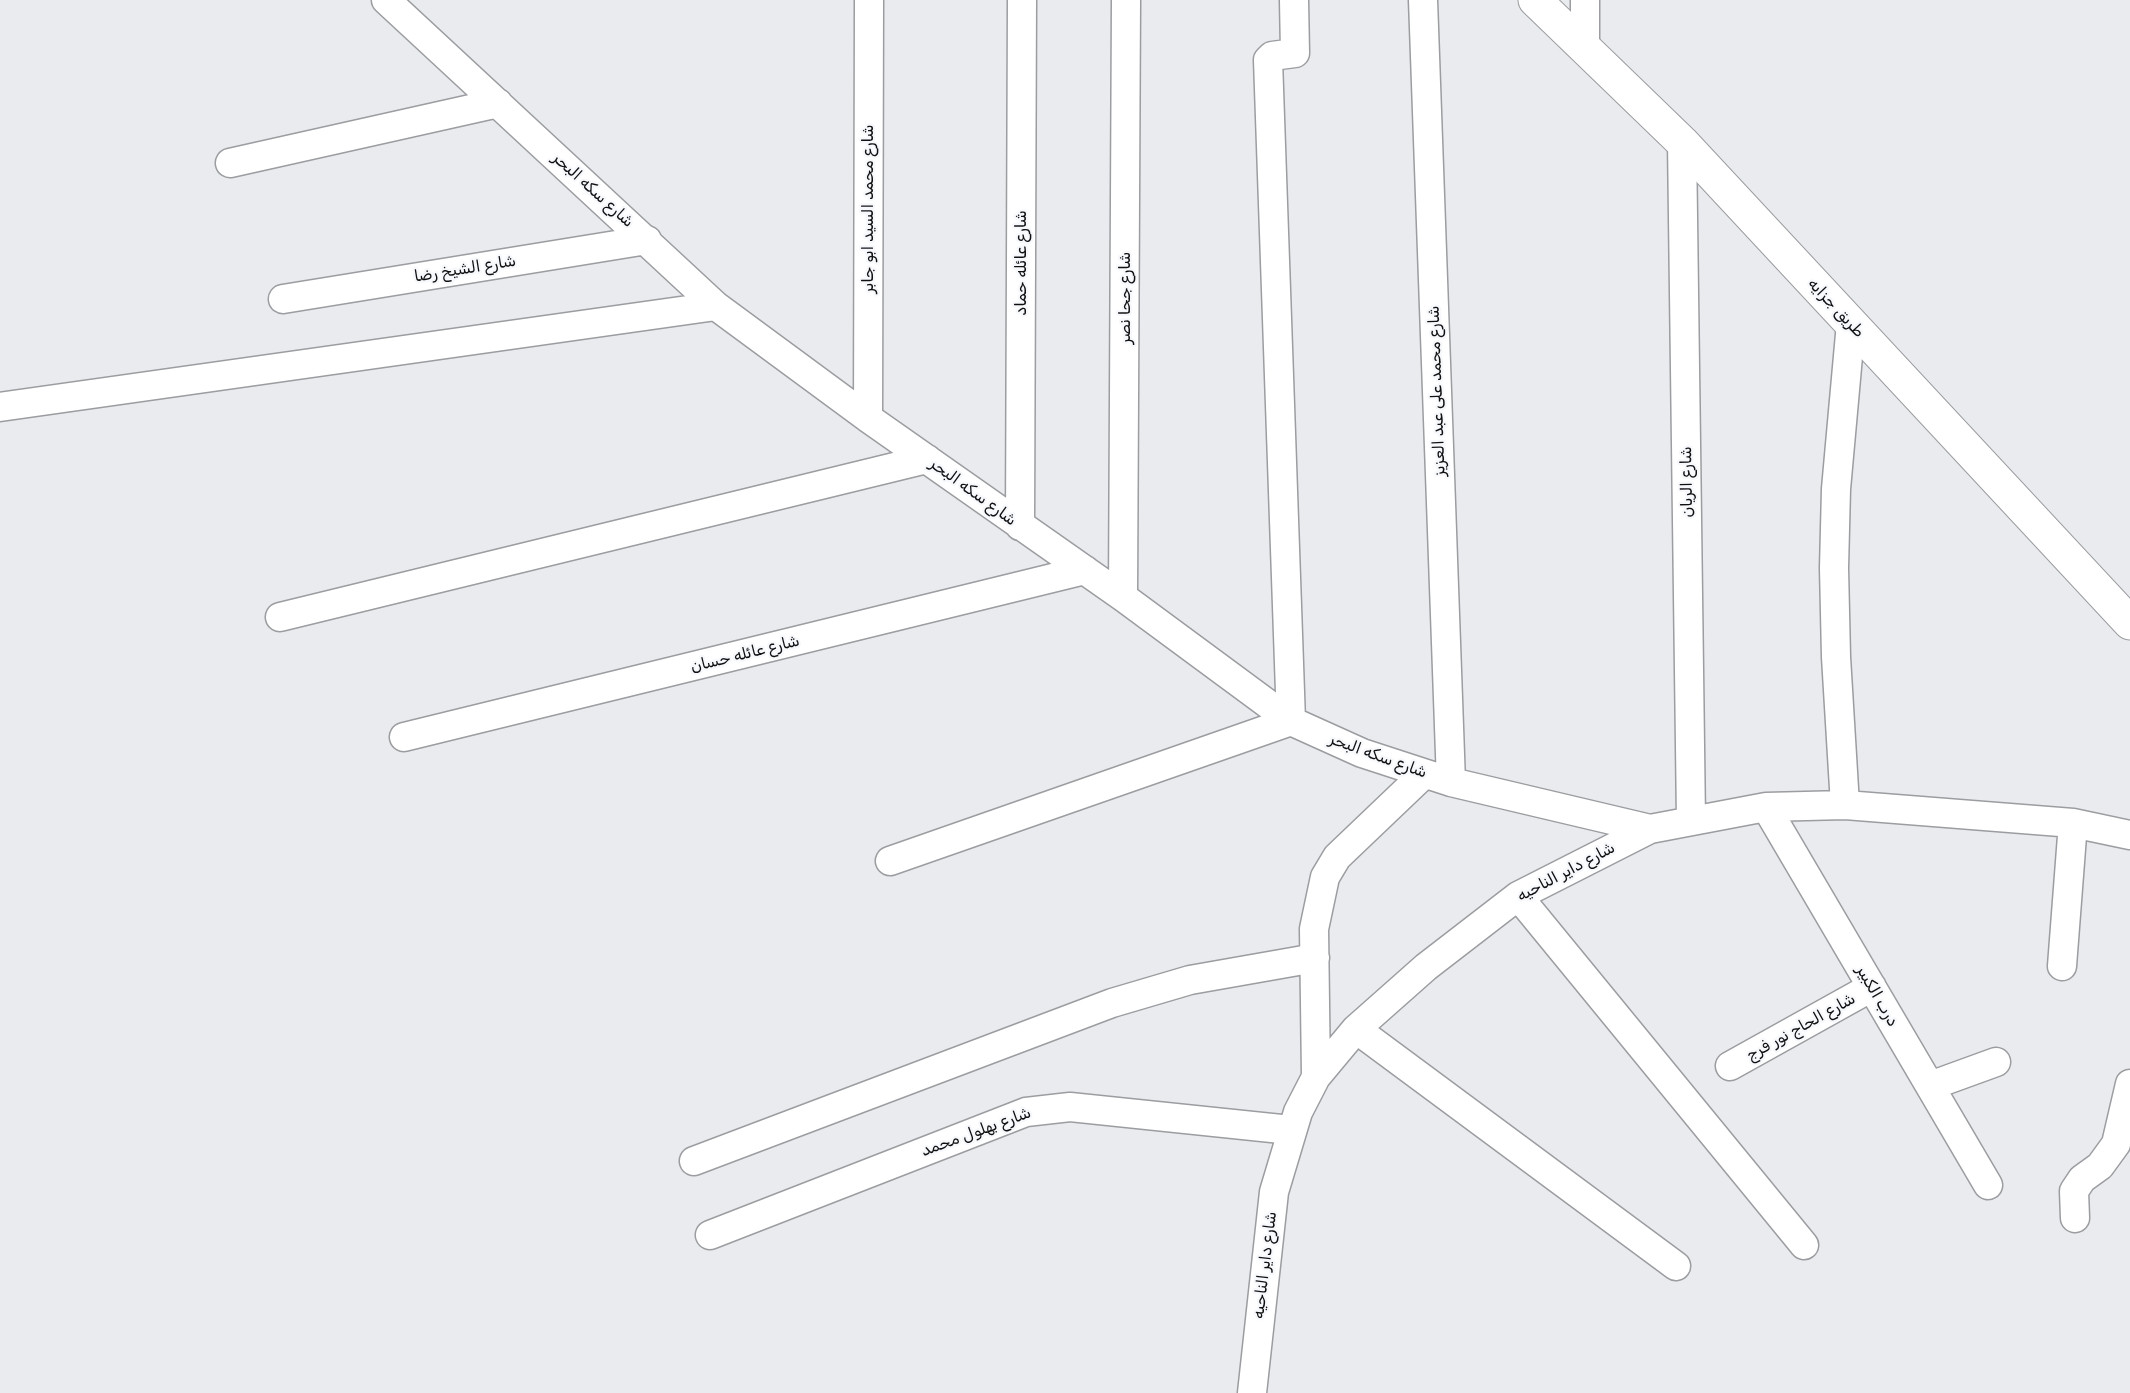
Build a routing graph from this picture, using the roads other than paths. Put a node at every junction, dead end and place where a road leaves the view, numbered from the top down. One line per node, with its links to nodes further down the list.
1 (386, 0): 10 (street, شارع سكه البحر)
2 (868, 0): 18 (street, شارع محمد السيد ابو جابر)
3 (1022, 0): 20 (street, شارع عائله حماد)
4 (1126, 0): 22 (street, شارع جحا نصر)
5 (1294, 0): 25 (street)
6 (1423, 0): 27 (street, شارع محمد على عبد العزيز)
7 (1535, 0): 9 (street, طريق جزايه)
8 (1585, 0): 9 (street)
9 (1585, 48): 11 (street, طريق جزايه)
10 (498, 103): 12 (street); 13 (street, شارع سكه البحر)
11 (1682, 142): 16 (street, طريق جزايه); 30 (street, شارع الريان)
12 (230, 163)
13 (647, 240): 14 (street, شارع الشيخ رضا); 15 (street, شارع سكه البحر)
14 (283, 299)
15 (716, 306): 17 (street); 18 (street, شارع سكه البحر)
16 (1851, 323): 24 (street, طريق جزايه); 28 (street)
17 (0, 407)
18 (868, 418): 19 (street, شارع سكه البحر)
19 (927, 459): 20 (street, شارع سكه البحر); 23 (street)
20 (1020, 526): 21 (street, شارع سكه البحر)
21 (1085, 570): 22 (street, شارع سكه البحر); 26 (street, شارع عائله حسان)
22 (1123, 597): 25 (street, شارع سكه البحر)
23 (280, 617)
24 (2130, 623)
25 (1292, 721): 27 (street, شارع سكه البحر); 34 (street)
26 (404, 737)
27 (1437, 778): 32 (street, شارع سكه البحر); 36 (street)
28 (1845, 805): 29 (street, شارع داير الناحيه); 31 (street, شارع داير الناحيه)
29 (1766, 807): 30 (street, شارع داير الناحيه); 38 (street, درب الكبير)
30 (1691, 821): 32 (street, شارع داير الناحيه)
31 (2073, 823): 33 (street, شارع داير الناحيه); 37 (street)
32 (1650, 829): 35 (street, شارع داير الناحيه)
33 (2130, 835)
34 (890, 861)
35 (1518, 896): 39 (street, شارع داير الناحيه); 50 (street)
36 (1315, 958): 42 (street); 46 (street)
37 (2062, 966)
38 (1872, 987): 41 (street, شارع الحاج نور فرج); 44 (street, درب الكبير)
39 (1356, 1029): 42 (street, شارع داير الناحيه); 51 (street)
40 (1996, 1062): 44 (street)
41 (1730, 1066)
42 (1316, 1077): 45 (street, شارع داير الناحيه)
43 (2130, 1084): 48 (street)
44 (1930, 1086): 47 (street, درب الكبير)
45 (1292, 1130): 49 (street, شارع بهلول محمد); 52 (street, شارع داير الناحيه)
46 (694, 1161)
47 (1988, 1185)
48 (2075, 1218)
49 (710, 1235)
50 (1804, 1245)
51 (1676, 1266)
52 (1252, 1393)

